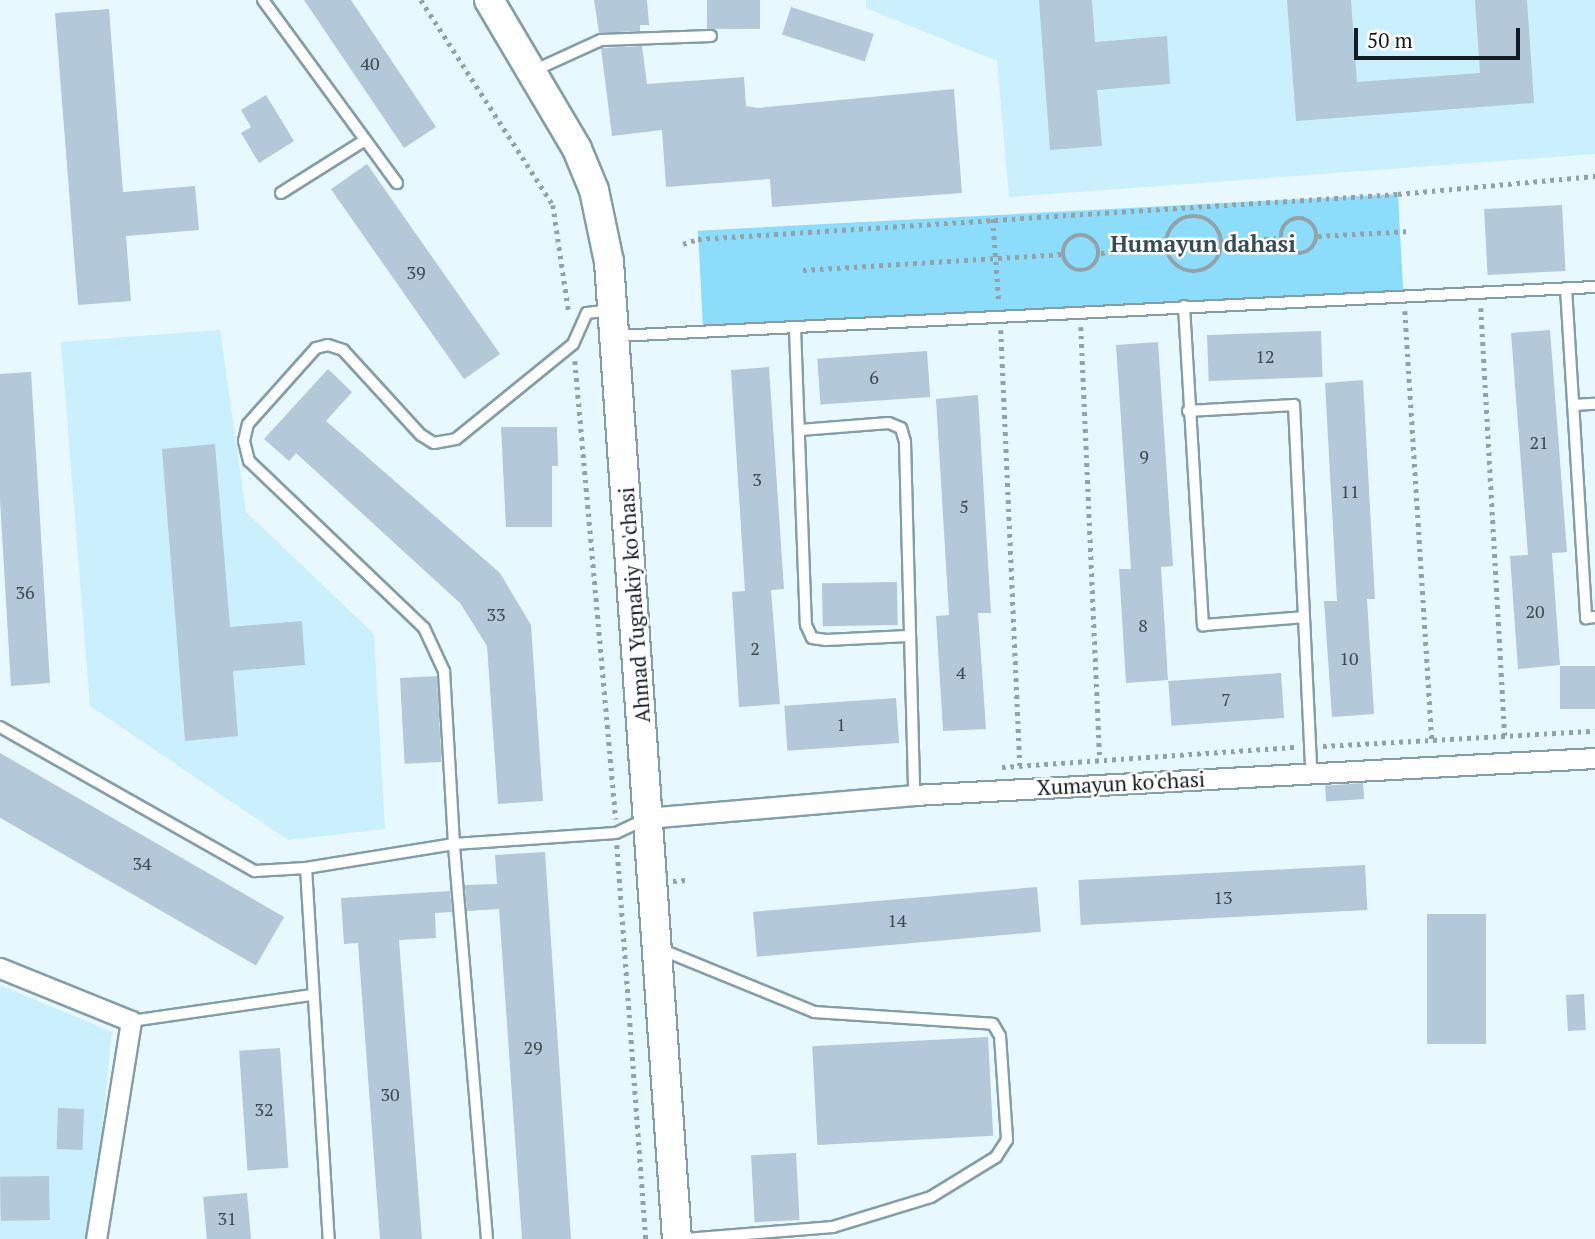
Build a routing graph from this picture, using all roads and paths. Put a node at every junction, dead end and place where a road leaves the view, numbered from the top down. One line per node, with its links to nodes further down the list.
1 (263, 0): 6 (lane)
2 (421, 0): 30 (path)
3 (489, 0): 5 (street, Ahmad Yugnakiy ko'chasi)
4 (711, 36): 5 (lane)
5 (533, 71): 28 (street, Ahmad Yugnakiy ko'chasi)
6 (365, 140): 8 (lane); 9 (lane)
7 (1595, 176): 10 (path)
8 (397, 183)
9 (281, 194)
10 (992, 219): 15 (path); 19 (path)
11 (1411, 231): 12 (path)
12 (1318, 236): 13 (path); 13 (path)
13 (1281, 238): 14 (path)
14 (1223, 242): 16 (path); 16 (path)
15 (682, 244)
16 (1166, 248): 17 (path)
17 (1100, 253): 18 (path); 18 (path)
18 (1064, 254): 19 (path)
19 (996, 260): 20 (path); 27 (path)
20 (803, 271)
21 (1595, 287): 22 (lane)
22 (1566, 288): 23 (lane); 32 (lane)
23 (1480, 293): 24 (lane); 39 (path)
24 (1404, 295): 25 (lane); 40 (path)
25 (1184, 306): 26 (lane); 33 (lane)
26 (1081, 312): 27 (lane); 41 (path)
27 (1000, 315): 29 (lane); 43 (path)
28 (615, 323): 29 (lane); 30 (lane); 46 (street, Ahmad Yugnakiy ko'chasi)
29 (795, 328): 34 (lane)
30 (573, 344): 47 (path); 48 (lane)
31 (1595, 404): 32 (lane)
32 (1573, 405): 36 (lane)
33 (1188, 411): 35 (lane); 35 (lane)
34 (800, 430): 37 (lane); 37 (lane)
35 (1304, 617): 44 (lane)
36 (1595, 617)
37 (908, 636): 45 (lane)
38 (0, 727): 49 (lane)
39 (1505, 735)
40 (1432, 739)
41 (1100, 758)
42 (1595, 758): 44 (street, Xumayun ko'chasi)
43 (1020, 766)
44 (1311, 772): 45 (street, Xumayun ko'chasi)
45 (914, 795): 46 (street, Xumayun ko'chasi)
46 (647, 818): 47 (lane); 50 (street, Ahmad Yugnakiy ko'chasi)
47 (616, 833): 48 (lane); 57 (path)
48 (454, 844): 49 (lane); 56 (lane)
49 (306, 868): 52 (lane)
50 (656, 948): 58 (street, Ahmad Yugnakiy ko'chasi); 59 (lane)
51 (0, 968): 53 (street)
52 (312, 995): 53 (lane); 55 (lane)
53 (131, 1021): 54 (street)
54 (96, 1239)
55 (329, 1239)
56 (487, 1239)
57 (646, 1239)
58 (677, 1239)
59 (685, 1239)

